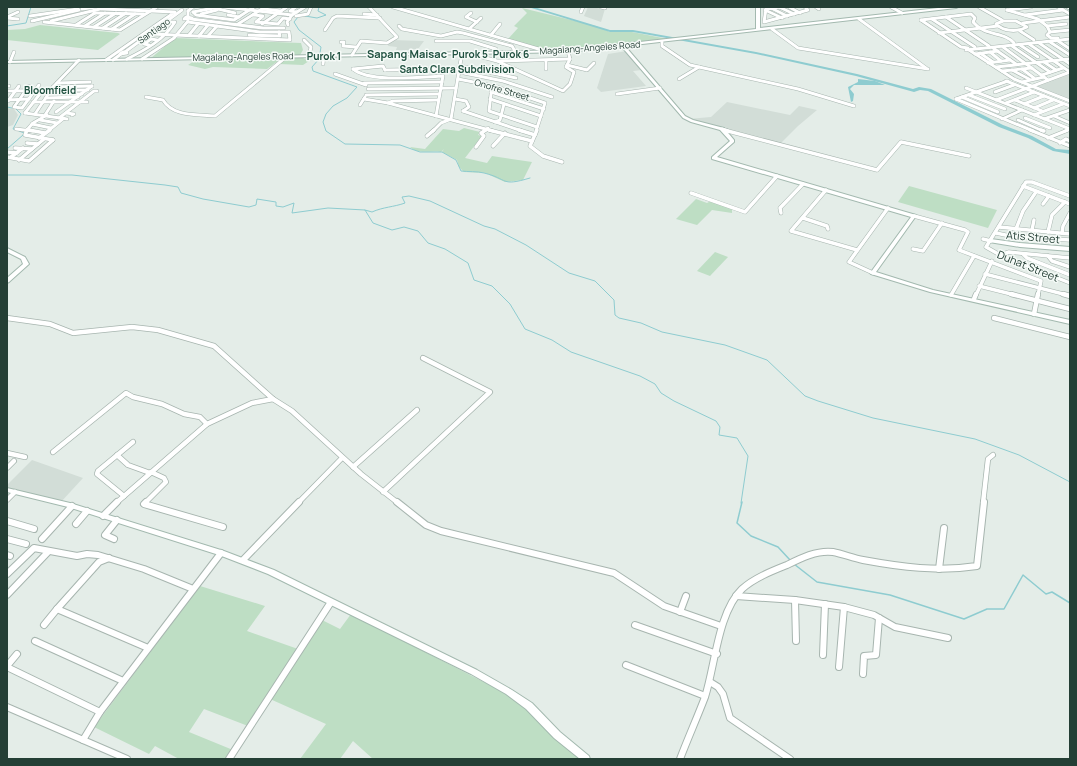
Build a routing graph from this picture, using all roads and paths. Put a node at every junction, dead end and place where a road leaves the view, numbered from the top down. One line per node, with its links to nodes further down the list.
1 (96, 7): 35 (street)
2 (107, 7): 36 (street)
3 (157, 7): 42 (street)
4 (173, 7): 37 (street)
5 (194, 7): 44 (street)
6 (224, 7): 31 (street)
7 (240, 7): 38 (street)
8 (252, 7): 50 (street)
9 (287, 7): 51 (street)
10 (296, 7): 77 (street)
11 (304, 7): 77 (street)
12 (311, 7): 77 (street)
13 (369, 7): 78 (street)
14 (393, 7): 129 (street)
15 (583, 7): 55 (street)
16 (601, 7): 33 (street)
17 (759, 7): 135 (street)
18 (779, 7): 34 (street); 71 (street)
19 (789, 7): 56 (street)
20 (798, 7): 39 (street)
21 (891, 7): 65 (street)
22 (894, 7): 65 (street)
23 (956, 7): 65 (street, Magalang-Angeles Road)
24 (979, 7): 47 (street)
25 (982, 7): 47 (street)
26 (1031, 7): 80 (street)
27 (1058, 7): 48 (street)
28 (1067, 7): 40 (street)
29 (163, 8): 37 (street)
30 (203, 8): 44 (street); 45 (street); 75 (street)
31 (230, 8): 38 (street); 53 (street)
32 (264, 8): 51 (street); 54 (street)
33 (605, 8)
34 (770, 8): 46 (street); 82 (street)
35 (81, 9): 41 (street); 58 (street)
36 (102, 9): 42 (street); 59 (street)
37 (170, 9): 43 (street)
38 (236, 9): 50 (street)
39 (805, 9): 56 (street)
40 (1070, 9)
41 (65, 10): 49 (street); 58 (street)
42 (152, 10): 68 (street); 207 (street)
43 (182, 10): 44 (street); 104 (street, Santiago)
44 (189, 10): 94 (street)
45 (217, 10): 53 (street); 75 (street)
46 (765, 10): 79 (street); 90 (street)
47 (986, 10): 100 (street)
48 (1063, 10): 72 (street); 80 (street)
49 (54, 11): 57 (street); 74 (street)
50 (248, 11): 54 (street); 84 (street)
51 (281, 11): 69 (street)
52 (18, 12): 86 (street)
53 (225, 12): 84 (street); 87 (street)
54 (258, 12): 69 (street); 76 (street)
55 (581, 12)
56 (800, 12): 71 (street)
57 (44, 13): 73 (street); 83 (street)
58 (69, 13): 74 (street)
59 (88, 13): 60 (street); 66 (street)
60 (96, 13): 61 (street); 114 (street)
61 (105, 13): 62 (street); 117 (street)
62 (116, 13): 63 (street); 122 (street)
63 (126, 13): 67 (street); 125 (street)
64 (471, 13): 105 (street)
65 (903, 13): 96 (street, Magalang-Angeles Road)
66 (83, 14): 108 (street); 108 (street)
67 (135, 14): 68 (street); 131 (street)
68 (144, 14): 131 (street)
69 (276, 14): 77 (street); 111 (street)
70 (364, 14): 78 (street)
71 (794, 14): 82 (street)
72 (1070, 14)
73 (34, 15): 81 (street); 93 (street)
74 (59, 15): 83 (street)
75 (196, 15): 87 (street)
76 (253, 15): 110 (street); 111 (street)
77 (293, 15): 95 (street)
78 (377, 15): 88 (street)
79 (765, 15): 99 (street); 99 (street)
80 (1023, 15): 103 (street)
81 (30, 16)
82 (787, 16): 90 (street)
83 (50, 17): 93 (street)
84 (239, 17): 87 (street)
85 (1070, 17): 98 (street)
86 (7, 18): 92 (street)
87 (216, 18)
88 (380, 18): 134 (street); 177 (street)
89 (481, 18): 105 (street)
90 (782, 18): 99 (street)
91 (946, 18): 97 (street); 106 (street); 136 (street)
92 (18, 19)
93 (40, 19): 101 (street)
94 (189, 19): 109 (street); 110 (street); 148 (street)
95 (290, 19): 111 (street); 116 (street)
96 (859, 19): 132 (street, Magalang-Angeles Road); 132 (street)
97 (932, 19): 143 (street); 145 (street)
98 (1058, 19): 103 (street); 113 (street)
99 (776, 20)
100 (1002, 20): 107 (street); 120 (street)
101 (32, 21)
102 (968, 21): 106 (street)
103 (1040, 21): 107 (street); 121 (street)
104 (168, 22): 146 (street, Santiago); 147 (street)
105 (477, 22): 129 (street)
106 (973, 22): 130 (street)
107 (1022, 23): 139 (street)
108 (67, 24): 114 (street)
109 (198, 24): 115 (street); 152 (street)
110 (239, 24): 126 (street); 127 (street)
111 (263, 24): 127 (street)
112 (500, 24): 151 (street)
113 (1066, 24): 121 (street); 124 (street)
114 (76, 25): 117 (street)
115 (208, 25): 118 (street); 153 (street)
116 (288, 25)
117 (85, 26): 122 (street)
118 (217, 26): 123 (street); 154 (street)
119 (399, 26): 150 (street)
120 (998, 26): 130 (street); 139 (street)
121 (1047, 26): 144 (street)
122 (94, 27): 125 (street)
123 (227, 27): 126 (street); 155 (street)
124 (1070, 27)
125 (103, 28): 131 (street)
126 (236, 28): 133 (street); 156 (street)
127 (264, 28): 128 (street); 140 (street)
128 (284, 28)
129 (470, 28): 142 (street)
130 (978, 28): 136 (street); 173 (street)
131 (112, 29)
132 (772, 29): 135 (street, Magalang-Angeles Road)
133 (244, 30): 138 (street); 157 (street)
134 (325, 30)
135 (759, 30): 164 (street, Magalang-Angeles Road)
136 (965, 30): 143 (street); 173 (street)
137 (1070, 30): 144 (street)
138 (253, 31): 140 (street); 149 (street)
139 (1020, 31): 161 (street)
140 (262, 32): 141 (street)
141 (279, 32): 149 (street); 158 (street)
142 (482, 32): 150 (street); 151 (street)
143 (952, 32): 145 (street); 178 (street)
144 (1050, 32): 162 (street)
145 (939, 33): 178 (street)
146 (151, 34): 147 (street); 176 (street, Santiago)
147 (165, 34): 148 (street); 159 (street)
148 (178, 35): 152 (street); 200 (street)
149 (249, 35): 158 (street)
150 (473, 35): 151 (street); 185 (street)
151 (492, 35): 186 (street)
152 (189, 36): 153 (street)
153 (199, 36): 154 (street)
154 (208, 36): 155 (street)
155 (218, 37): 156 (street)
156 (227, 38): 157 (street)
157 (236, 38): 158 (street)
158 (246, 38)
159 (158, 40): 170 (street); 170 (street)
160 (304, 40): 195 (street)
161 (1034, 40)
162 (1069, 40): 165 (street)
163 (436, 41): 190 (street)
164 (664, 41): 172 (street, Magalang-Angeles Road); 225 (street)
165 (1058, 41): 167 (street); 181 (street)
166 (341, 42): 177 (street)
167 (1050, 42): 168 (street); 193 (street)
168 (1039, 43): 169 (street); 204 (street)
169 (1029, 44): 171 (street); 197 (street)
170 (149, 45): 179 (street)
171 (1020, 45): 175 (street); 199 (street)
172 (623, 46): 182 (street, Magalang-Angeles Road); 265 (street)
173 (990, 46): 178 (street)
174 (1002, 46): 175 (street); 180 (street); 220 (street)
175 (1012, 46): 201 (street)
176 (132, 47): 179 (street); 208 (street, Santiago)
177 (356, 47): 194 (street)
178 (975, 47)
179 (144, 48): 202 (street)
180 (993, 48): 183 (street); 192 (street)
181 (1070, 49)
182 (568, 51): 186 (street, Magalang-Angeles Road); 203 (street)
183 (998, 51): 187 (street); 209 (street)
184 (14, 52): 215 (street)
185 (516, 52): 186 (street, Magalang-Angeles Road); 190 (street, Magalang-Angeles Road)
186 (549, 52)
187 (990, 52): 191 (street); 213 (street)
188 (462, 53): 189 (street, Magalang-Angeles Road); 194 (street, Magalang-Angeles Road); 229 (street)
189 (478, 53): 190 (street, Magalang-Angeles Road); 211 (street)
190 (497, 53)
191 (980, 53): 192 (street); 216 (street)
192 (975, 54): 219 (street)
193 (1069, 54)
194 (352, 55): 196 (street, Magalang-Angeles Road)
195 (309, 56): 196 (street, Magalang-Angeles Road); 198 (street, Magalang-Angeles Road)
196 (323, 56): 221 (street)
197 (1047, 56): 199 (street); 210 (street)
198 (286, 57): 200 (street, Magalang-Angeles Road); 293 (street)
199 (1038, 57): 201 (street)
200 (142, 58): 202 (street, Magalang-Angeles Road)
201 (1030, 58): 217 (street)
202 (127, 59): 208 (street, Magalang-Angeles Road)
203 (570, 59): 212 (street); 224 (street)
204 (1063, 59): 205 (street); 210 (street); 223 (street)
205 (1070, 59)
206 (79, 60): 207 (street, Magalang-Angeles Road); 215 (street, Magalang-Angeles Road); 254 (street)
207 (106, 60): 208 (street, Magalang-Angeles Road)
208 (114, 60)
209 (1010, 60): 213 (street); 222 (street)
210 (1053, 60): 214 (street); 228 (street)
211 (498, 61): 212 (street); 224 (street)
212 (546, 61): 230 (street)
213 (1001, 61): 216 (street)
214 (1044, 61): 217 (street); 234 (street)
215 (8, 62)
216 (993, 62): 219 (street)
217 (1035, 62): 220 (street); 236 (street)
218 (594, 63): 224 (street)
219 (988, 63): 226 (street)
220 (1026, 63): 222 (street); 227 (street)
221 (323, 64)
222 (1016, 64): 226 (street)
223 (1070, 64)
224 (567, 65)
225 (699, 67): 245 (street); 322 (street)
226 (996, 67): 235 (street)
227 (1032, 68): 231 (street); 240 (street)
228 (1063, 68): 234 (street); 237 (street)
229 (460, 69): 232 (street); 243 (street); 244 (street); 294 (street)
230 (546, 69)
231 (1022, 69): 233 (street); 242 (street)
232 (385, 70): 239 (street); 239 (street)
233 (1012, 70): 235 (street); 241 (street)
234 (1056, 70): 236 (street)
235 (1002, 71): 246 (street)
236 (1050, 72): 240 (street)
237 (1070, 72): 248 (street)
238 (335, 74): 255 (street)
239 (381, 76): 251 (street); 252 (street)
240 (1043, 76): 242 (street); 248 (street)
241 (1022, 77): 242 (street); 247 (street)
242 (1032, 77): 247 (street)
243 (516, 78)
244 (458, 79): 260 (street, Onofre Street); 264 (street)
245 (679, 79)
246 (1014, 79): 249 (street); 253 (street)
247 (1029, 79): 253 (street)
248 (1048, 80): 261 (street)
249 (1006, 81): 257 (street); 267 (street)
250 (90, 82): 254 (street)
251 (380, 82): 252 (street); 255 (street)
252 (442, 82): 263 (street)
253 (1022, 82): 261 (street)
254 (57, 83): 262 (street)
255 (364, 83): 269 (street)
256 (39, 85): 270 (street)
257 (1014, 85): 268 (street); 280 (street)
258 (19, 86): 275 (street)
259 (29, 86): 276 (street)
260 (492, 86): 278 (street); 327 (street, Onofre Street)
261 (1032, 86): 268 (street); 306 (street)
262 (54, 87): 272 (street); 273 (street)
263 (441, 88): 264 (street); 269 (street); 283 (street)
264 (456, 88): 296 (street)
265 (660, 88): 284 (street); 366 (street)
266 (966, 88): 279 (street)
267 (986, 88): 279 (street); 280 (street)
268 (1024, 88): 281 (street); 290 (street)
269 (368, 89): 287 (street)
270 (35, 90): 271 (street); 276 (street); 298 (street)
271 (43, 90): 272 (street); 310 (street)
272 (51, 90): 273 (street); 289 (street)
273 (88, 90): 282 (street)
274 (7, 91): 275 (street)
275 (15, 91): 276 (street); 286 (street)
276 (25, 91): 297 (street)
277 (97, 91): 312 (street)
278 (491, 92): 300 (street); 327 (street)
279 (978, 92): 288 (street); 303 (street)
280 (996, 92): 290 (street)
281 (1034, 92): 291 (street); 304 (street)
282 (83, 94): 289 (street); 292 (street)
283 (439, 94): 287 (street); 302 (street)
284 (617, 94)
285 (7, 95): 286 (street)
286 (12, 95): 301 (street)
287 (366, 95): 299 (street)
288 (969, 95): 295 (street); 328 (street)
289 (47, 96): 292 (street); 311 (street)
290 (1005, 96): 303 (street)
291 (1044, 96): 305 (street); 317 (street)
292 (78, 97): 309 (street)
293 (146, 97)
294 (552, 97)
295 (962, 97): 333 (street); 339 (street)
296 (455, 98): 348 (street); 354 (street)
297 (19, 99): 298 (street); 298 (street); 301 (street)
298 (29, 99)
299 (364, 99): 314 (street); 320 (street)
300 (490, 99): 315 (street); 338 (street)
301 (8, 100)
302 (438, 100): 314 (street); 343 (street)
303 (996, 100): 316 (street)
304 (1015, 100): 316 (street); 317 (street)
305 (1053, 100): 318 (street); 325 (street)
306 (1070, 100)
307 (54, 101): 308 (street); 311 (street); 337 (street)
308 (63, 101): 309 (street); 332 (street)
309 (73, 101): 312 (street); 332 (street)
310 (33, 102): 311 (street); 336 (street)
311 (43, 102): 336 (street)
312 (81, 102): 313 (street); 319 (street)
313 (87, 102)
314 (388, 103): 343 (street)
315 (504, 104): 338 (street); 344 (street)
316 (1006, 104): 323 (street)
317 (1024, 104): 325 (street)
318 (1063, 104): 324 (street); 334 (street)
319 (76, 105): 321 (street); 326 (street)
320 (360, 105)
321 (83, 106)
322 (854, 106)
323 (1012, 106): 328 (street); 330 (street)
324 (1070, 106)
325 (1034, 108): 334 (street)
326 (70, 109): 329 (street); 335 (street)
327 (544, 109): 344 (street)
328 (1004, 109): 333 (street)
329 (78, 110)
330 (1022, 110): 340 (street); 349 (street)
331 (1070, 110): 345 (street)
332 (56, 112): 341 (street)
333 (998, 112): 339 (street)
334 (1042, 112): 340 (street)
335 (66, 113): 342 (street); 346 (street)
336 (35, 114): 337 (street)
337 (46, 115): 341 (street); 351 (street)
338 (501, 115): 354 (street); 359 (street)
339 (991, 115): 349 (street)
340 (1033, 115): 347 (street); 350 (street)
341 (52, 116): 346 (street)
342 (72, 116)
343 (436, 116): 348 (street)
344 (541, 116): 359 (street)
345 (1054, 116): 350 (street); 353 (street)
346 (59, 118): 357 (street)
347 (1025, 118): 352 (street); 362 (street)
348 (451, 119): 361 (street); 373 (street)
349 (1002, 119): 355 (street)
350 (1044, 119): 358 (street)
351 (40, 120): 356 (street); 357 (street)
352 (1018, 120): 355 (street); 367 (street)
353 (1069, 121)
354 (495, 122): 372 (street)
355 (1012, 123): 371 (street)
356 (32, 124): 360 (street); 364 (street)
357 (57, 124): 360 (street)
358 (1058, 125): 362 (street); 365 (street)
359 (537, 127): 372 (street)
360 (50, 128): 369 (street)
361 (488, 128): 368 (street); 385 (street)
362 (1050, 128): 367 (street)
363 (16, 129): 364 (street)
364 (26, 129): 369 (street); 374 (street)
365 (1069, 129): 376 (street)
366 (723, 131): 370 (street); 380 (street)
367 (1044, 131): 371 (street)
368 (505, 132): 379 (street); 383 (street)
369 (45, 133): 375 (street)
370 (741, 134): 380 (street); 392 (street)
371 (1037, 134): 376 (street)
372 (535, 135): 379 (street)
373 (428, 136)
374 (33, 137): 375 (street); 382 (street)
375 (39, 138): 377 (street)
376 (1048, 138): 381 (street)
377 (44, 139): 382 (street); 389 (street)
378 (1069, 139): 381 (street)
379 (532, 141): 395 (street)
380 (732, 141): 396 (street)
381 (1060, 143): 384 (street)
382 (38, 144): 388 (street)
383 (493, 146)
384 (1070, 146)
385 (476, 147)
386 (15, 148): 387 (street)
387 (22, 148): 388 (street); 391 (street)
388 (31, 149): 389 (street); 394 (street)
389 (42, 150): 394 (street)
390 (7, 152): 391 (street)
391 (17, 153): 393 (street)
392 (969, 156)
393 (9, 157): 394 (street)
394 (18, 160)
395 (562, 162)
396 (777, 176): 397 (street); 401 (street)
397 (803, 184): 399 (street); 408 (street)
398 (1023, 186): 400 (street); 403 (street); 414 (street)
399 (826, 190): 407 (street); 411 (street)
400 (1036, 192): 402 (street); 416 (street)
401 (691, 193)
402 (1049, 196): 404 (street); 405 (street)
403 (1070, 196)
404 (1065, 202): 406 (street); 418 (street)
405 (1043, 204)
406 (1070, 204)
407 (888, 208): 410 (street); 427 (street)
408 (781, 213)
409 (1070, 213): 420 (street)
410 (914, 216): 413 (street); 436 (street)
411 (803, 218): 415 (street); 427 (street)
412 (1034, 220): 417 (street)
413 (942, 223): 425 (street); 431 (street)
414 (1000, 227): 416 (street); 419 (street)
415 (828, 229)
416 (1016, 229): 417 (street)
417 (1032, 230): 418 (street)
418 (1048, 232): 420 (street)
419 (996, 233): 423 (street); 424 (street, Atis Street)
420 (1062, 233): 421 (street)
421 (1070, 234)
422 (983, 238): 423 (street)
423 (991, 240): 428 (street); 430 (street, Duhat Street)
424 (1070, 240)
425 (913, 249)
426 (7, 250): 439 (street)
427 (857, 250): 436 (street)
428 (1070, 250)
429 (1023, 254): 430 (street); 432 (street); 438 (street)
430 (1000, 255): 440 (street, Duhat Street)
431 (974, 256): 434 (street); 443 (street)
432 (1048, 256): 433 (street); 435 (street)
433 (1070, 258)
434 (992, 261): 437 (street); 442 (street)
435 (1070, 267)
436 (873, 273): 443 (street)
437 (985, 274): 441 (street); 442 (street)
438 (1070, 275)
439 (7, 281)
440 (1070, 283)
441 (979, 286): 445 (street); 446 (street)
442 (1040, 288): 444 (street); 446 (street)
443 (951, 295): 445 (street)
444 (1070, 296)
445 (974, 299): 448 (street)
446 (1037, 300): 447 (street); 448 (street)
447 (1070, 308)
448 (1034, 314): 451 (street)
449 (7, 318): 454 (street)
450 (994, 318): 452 (street)
451 (1070, 322)
452 (1070, 337)
453 (423, 358): 470 (street)
454 (273, 399): 456 (street); 464 (street)
455 (417, 410): 466 (street)
456 (207, 424): 458 (street); 468 (street)
457 (133, 442): 460 (street)
458 (53, 452)
459 (9, 453): 462 (street); 463 (street)
460 (117, 455): 468 (street); 471 (street)
461 (993, 455): 490 (street)
462 (24, 456)
463 (7, 458)
464 (342, 458): 466 (street); 489 (street)
465 (14, 461): 467 (street)
466 (353, 467): 470 (street)
467 (7, 468)
468 (151, 473): 471 (street); 479 (street)
469 (11, 491): 472 (street); 473 (street)
470 (384, 492): 501 (street)
471 (124, 496): 475 (street)
472 (7, 500)
473 (72, 506): 474 (street); 483 (street)
474 (87, 512): 475 (street); 478 (street)
475 (103, 516): 476 (street)
476 (116, 520): 484 (street); 487 (street)
477 (7, 521): 481 (street)
478 (76, 524)
479 (223, 527)
480 (944, 528): 490 (street)
481 (34, 530)
482 (7, 538): 485 (street)
483 (42, 539)
484 (114, 539)
485 (26, 544)
486 (48, 552): 488 (street); 491 (street); 493 (street)
487 (221, 552): 489 (street); 492 (street)
488 (109, 558): 492 (street); 500 (street)
489 (243, 560): 497 (street)
490 (939, 569): 495 (street)
491 (7, 574)
492 (193, 589): 509 (street)
493 (7, 595)
494 (686, 596): 501 (street)
495 (736, 596): 496 (street); 505 (street)
496 (795, 600): 498 (street); 508 (street)
497 (331, 602): 524 (street); 525 (street)
498 (825, 604): 499 (street); 512 (street)
499 (844, 607): 502 (street); 515 (street)
500 (57, 610): 503 (street); 509 (street)
501 (680, 612): 505 (street)
502 (879, 618): 506 (street); 516 (street)
503 (44, 625)
504 (635, 625): 511 (street)
505 (721, 626): 511 (street)
506 (948, 638)
507 (35, 641): 517 (street)
508 (796, 641)
509 (148, 648): 517 (street)
510 (17, 654): 514 (street)
511 (717, 654): 518 (street)
512 (823, 655)
513 (626, 665): 519 (street)
514 (7, 667): 521 (street)
515 (839, 667)
516 (863, 674)
517 (123, 681): 521 (street)
518 (710, 682): 519 (street); 527 (street)
519 (705, 696): 526 (street)
520 (7, 707): 522 (street)
521 (100, 712): 522 (street)
522 (83, 740): 523 (street)
523 (127, 759)
524 (229, 759)
525 (586, 759)
526 (680, 759)
527 (790, 759)

